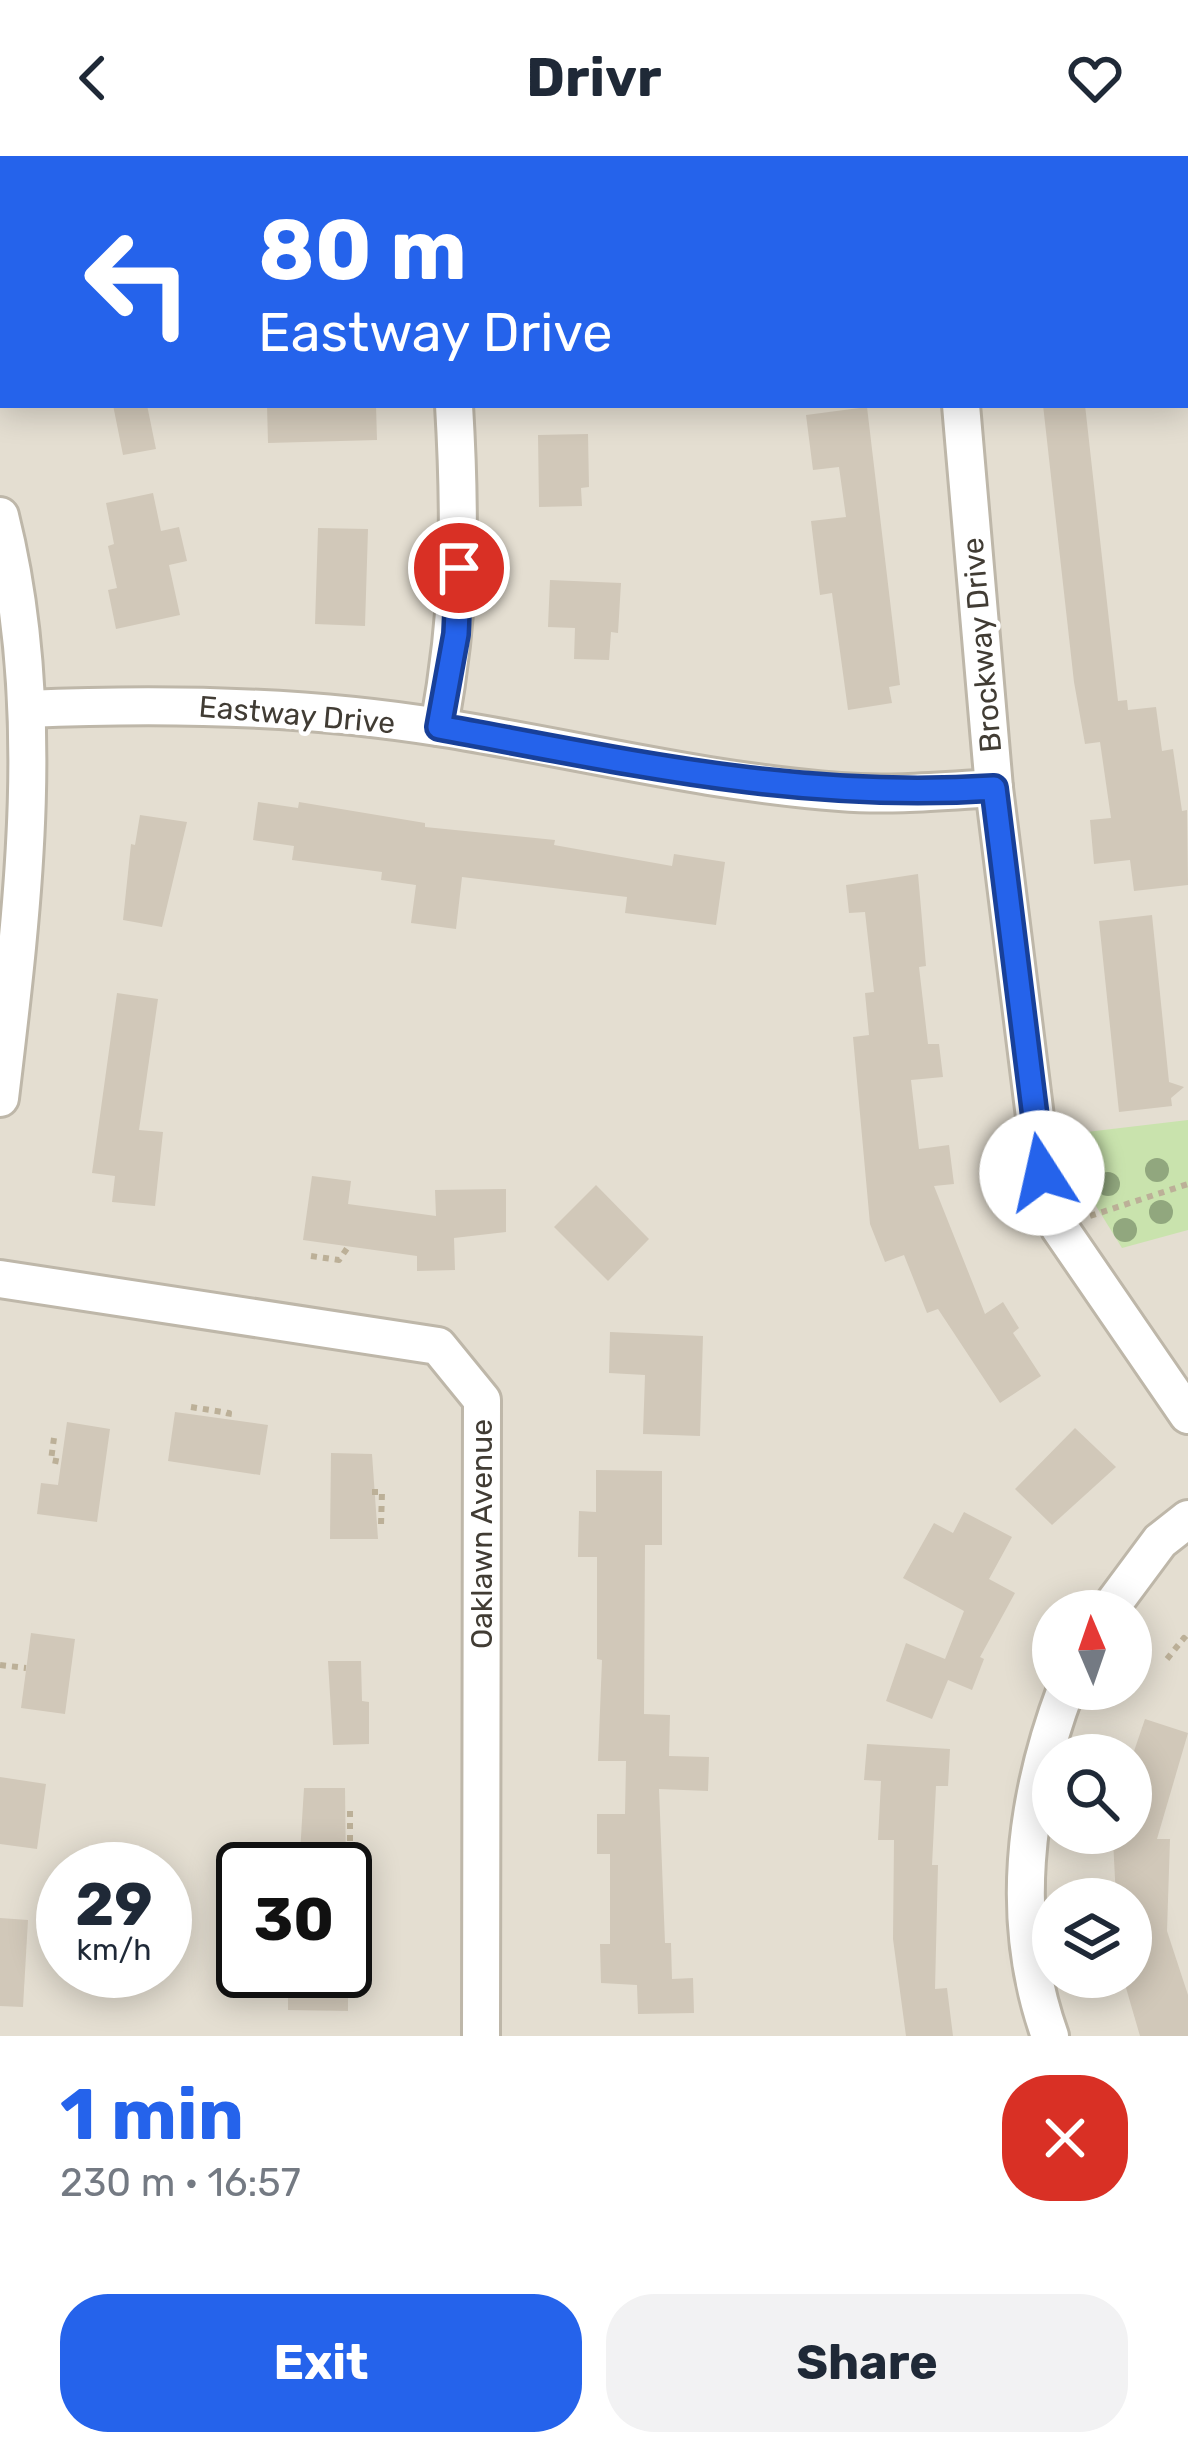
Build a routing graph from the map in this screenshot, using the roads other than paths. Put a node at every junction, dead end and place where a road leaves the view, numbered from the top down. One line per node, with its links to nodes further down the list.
1 (454, 408): 5 (street)
2 (961, 408): 6 (street, Brockway Drive)
3 (0, 516): 4 (street)
4 (27, 709): 5 (street, Eastway Drive); 7 (street)
5 (439, 727): 6 (street, Eastway Drive)
6 (994, 788): 9 (street, Brockway Drive)
7 (0, 1098)
8 (0, 1279): 13 (street, Oaklawn Avenue)
9 (1188, 1415)
10 (1188, 1519): 11 (street)
11 (1123, 1590)
12 (1059, 1710): 14 (street)
13 (481, 2036)
14 (1050, 2036)

